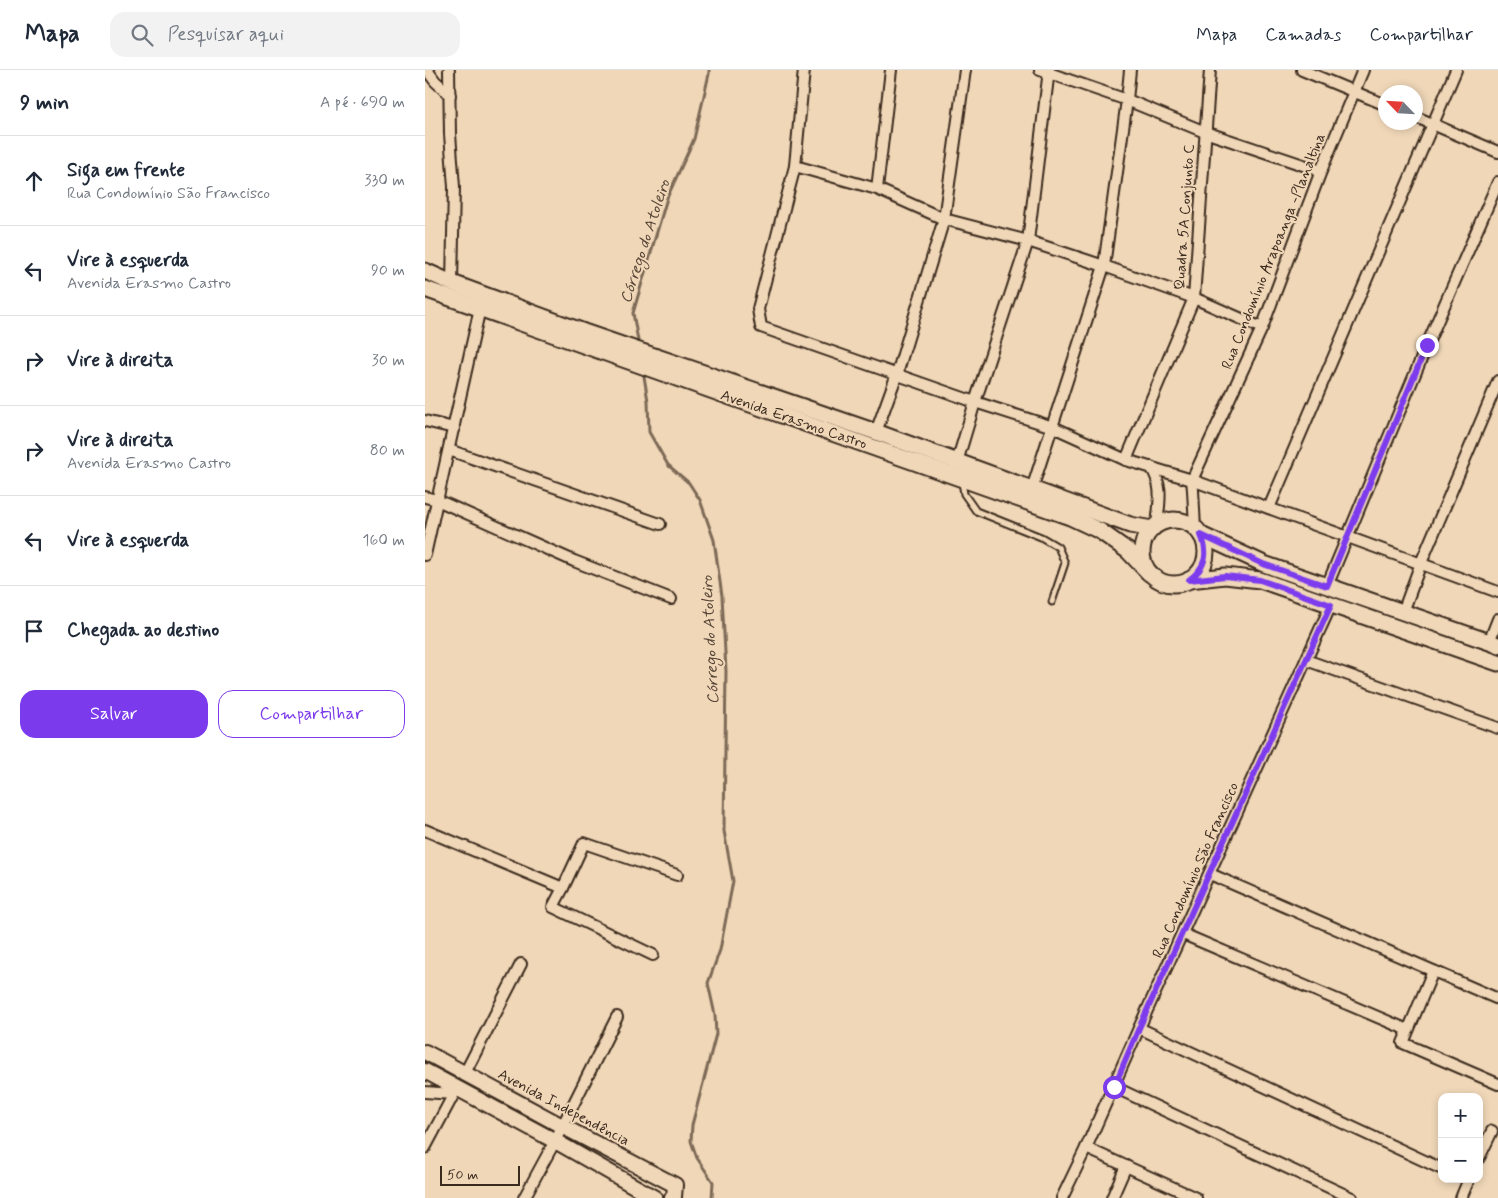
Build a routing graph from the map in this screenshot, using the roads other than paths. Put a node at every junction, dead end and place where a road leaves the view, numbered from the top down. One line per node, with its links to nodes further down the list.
1 (427, 70): 13 (street)
2 (449, 70): 13 (street)
3 (804, 70): 20 (street)
4 (891, 70): 23 (street)
5 (965, 70): 24 (street)
6 (1130, 70): 14 (street)
7 (1211, 70): 18 (street)
8 (1302, 70): 12 (street)
9 (1363, 70): 12 (street, Rua Condomínio Arapoanga -Planaltina)
10 (1456, 70): 17 (street)
11 (1046, 71): 14 (street, Quadra 5A Conjunto C); 25 (street)
12 (1354, 92): 15 (street); 21 (street, Rua Condomínio Arapoanga -Planaltina)
13 (450, 95): 28 (street)
14 (1127, 100): 18 (street, Quadra 5A Conjunto C); 26 (street)
15 (1378, 102)
16 (1423, 120): 17 (street)
17 (1433, 124): 19 (street); 51 (street)
18 (1205, 132): 21 (street); 30 (street, Quadra 5A Conjunto C)
19 (1498, 152)
20 (795, 166): 23 (street); 35 (street)
21 (1321, 171): 32 (street, Rua Condomínio Arapoanga -Planaltina)
22 (1498, 182): 55 (street)
23 (877, 189): 24 (street)
24 (944, 219): 25 (street); 35 (street)
25 (1028, 241): 26 (street); 37 (street)
26 (1104, 266): 30 (street); 39 (street)
27 (425, 271): 28 (main road, Avenida Erasmo Castro)
28 (452, 283): 33 (main road, Avenida Erasmo Castro)
29 (425, 289): 31 (main road, Avenida Erasmo Castro)
30 (1194, 298): 32 (street); 43 (street, Quadra 5A Conjunto C)
31 (480, 308): 33 (main road, Avenida Erasmo Castro); 40 (street)
32 (1262, 328): 47 (street, Rua Condomínio Arapoanga -Planaltina)
33 (630, 355): 34 (main road, Avenida Erasmo Castro)
34 (663, 366): 41 (main road, Avenida Erasmo Castro); 46 (main road, Avenida Erasmo Castro)
35 (897, 374): 37 (street); 41 (street)
36 (1498, 381): 57 (street)
37 (975, 402): 39 (street); 44 (street)
38 (425, 422): 40 (street)
39 (1053, 427): 43 (street); 48 (street)
40 (454, 428): 42 (street)
41 (876, 432): 44 (main road, Avenida Erasmo Castro)
42 (449, 450): 50 (street); 52 (street)
43 (1127, 460): 45 (street)
44 (957, 462): 48 (main road, Avenida Erasmo Castro)
45 (1151, 468): 47 (street); 53 (street)
46 (961, 478): 58 (main road, Avenida Erasmo Castro); 63 (lane)
47 (1191, 480): 51 (street); 54 (street)
48 (1032, 489): 53 (main road, Avenida Erasmo Castro)
49 (425, 497): 50 (street)
50 (437, 500): 56 (street); 62 (street)
51 (1269, 508): 55 (street)
52 (660, 524)
53 (1155, 527): 54 (main road); 58 (main road)
54 (1197, 532): 59 (main road); 60 (main road)
55 (1348, 536): 57 (street); 60 (street)
56 (425, 555)
57 (1421, 563): 61 (street); 65 (street)
58 (1149, 572): 59 (main road)
59 (1189, 580): 64 (main road)
60 (1327, 586): 65 (main road)
61 (1498, 592)
62 (671, 599)
63 (1052, 602)
64 (1331, 605): 68 (street, Rua Condomínio São Francisco); 69 (main road)
65 (1403, 612): 67 (main road)
66 (1498, 619): 67 (street)
67 (1493, 643)
68 (1306, 660): 70 (street); 72 (street, Rua Condomínio São Francisco)
69 (1498, 663)
70 (1498, 728)
71 (425, 830): 74 (street)
72 (1210, 874): 75 (street, Rua Condomínio São Francisco); 78 (street)
73 (677, 875): 74 (street)
74 (563, 888): 76 (street)
75 (1183, 934): 81 (street, Rua Condomínio São Francisco); 82 (street)
76 (653, 955)
77 (521, 964): 85 (street)
78 (1433, 970): 79 (street); 82 (street)
79 (1498, 999)
80 (617, 1017): 90 (street)
81 (1139, 1028): 87 (street, Rua Condomínio São Francisco); 97 (street)
82 (1408, 1030): 86 (street)
83 (425, 1052): 85 (street, Avenida Independência)
84 (425, 1071): 88 (street)
85 (465, 1073): 90 (street, Avenida Independência)
86 (1498, 1084)
87 (1114, 1087): 94 (street, Rua Condomínio São Francisco); 105 (street)
88 (455, 1091): 89 (street); 92 (street); 93 (street)
89 (425, 1092)
90 (562, 1126): 92 (street); 101 (street, Avenida Independência)
91 (1491, 1131): 95 (street)
92 (555, 1141): 99 (street); 100 (street)
93 (425, 1148)
94 (1086, 1148): 96 (street); 102 (street, Rua Condomínio São Francisco)
95 (1483, 1149)
96 (1127, 1166): 103 (street); 104 (street)
97 (1438, 1167)
98 (1466, 1183): 106 (street)
99 (524, 1198)
100 (655, 1198)
101 (672, 1198)
102 (1062, 1198)
103 (1112, 1198)
104 (1196, 1198)
105 (1352, 1198)
106 (1461, 1198)

